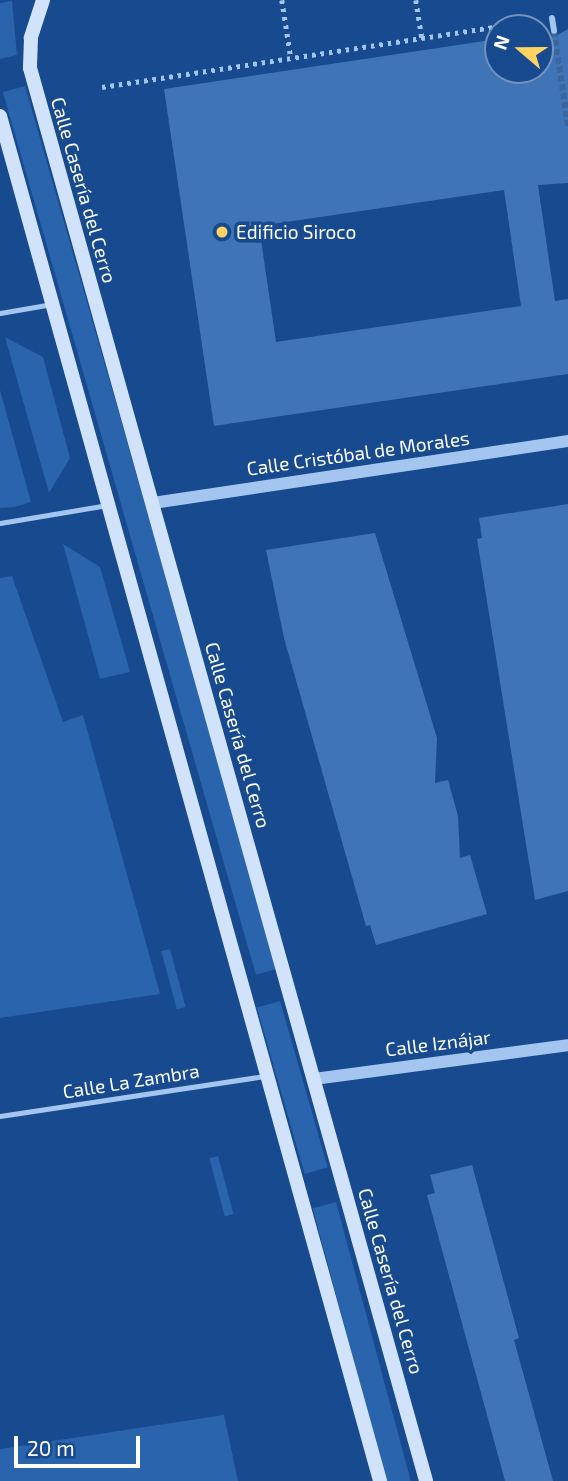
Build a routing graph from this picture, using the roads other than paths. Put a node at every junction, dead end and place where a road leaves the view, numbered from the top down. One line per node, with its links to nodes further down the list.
1 (43, 0): 6 (main road, Calle Casería del Cerro)
2 (0, 116): 3 (main road)
3 (52, 304): 4 (lane); 7 (main road)
4 (0, 313)
5 (568, 441): 6 (street, Calle Cristóbal de Morales)
6 (153, 503): 11 (main road, Calle Casería del Cerro)
7 (107, 505): 8 (lane); 10 (main road)
8 (0, 523)
9 (568, 1045): 11 (street, Calle Iznájar)
10 (266, 1076): 12 (lane, Calle La Zambra); 13 (main road)
11 (314, 1079): 14 (main road, Calle Casería del Cerro)
12 (0, 1116)
13 (380, 1481)
14 (426, 1481)

